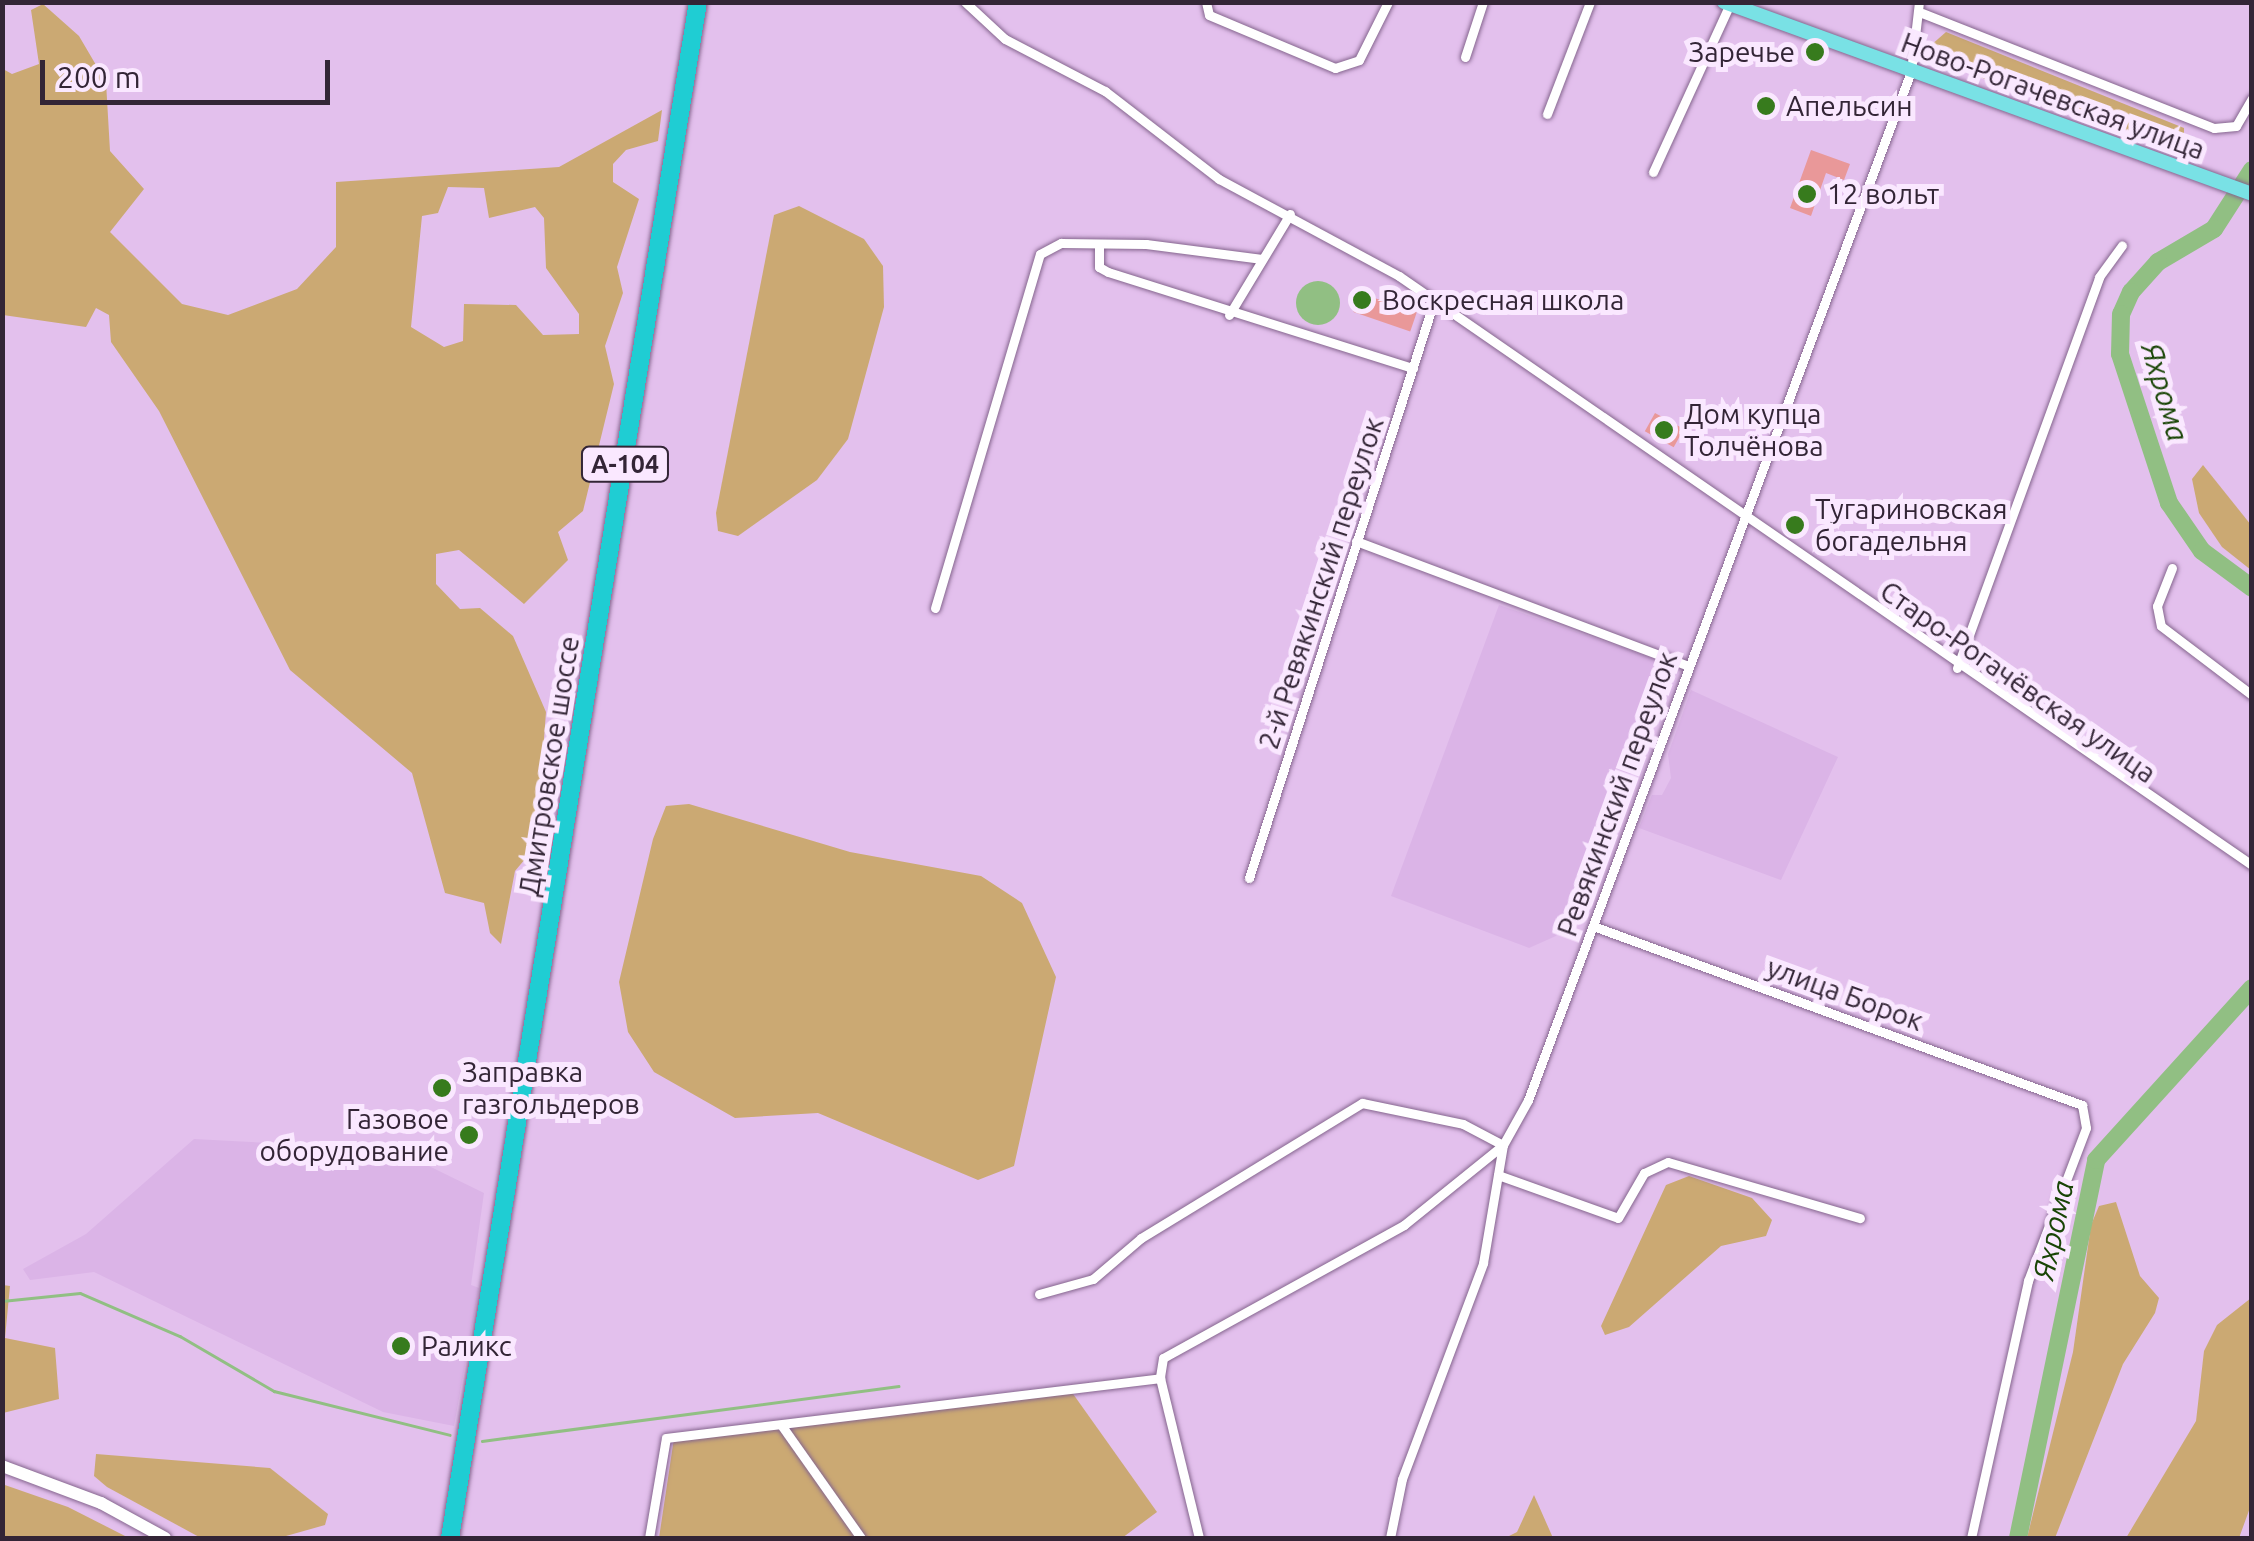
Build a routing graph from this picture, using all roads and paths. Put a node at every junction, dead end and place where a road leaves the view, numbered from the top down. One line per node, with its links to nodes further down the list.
1 (698, 2): 41 (highway, Дмитровское шоссе / А-104)
2 (965, 2): 15 (street, Старо-Рогачёвская улица)
3 (1388, 2): 7 (street)
4 (1483, 2): 9 (street)
5 (1590, 2): 12 (street)
6 (1727, 4): 10 (main road, Ново-Рогачевская улица); 13 (street)
7 (1206, 7)
8 (1920, 8): 10 (street, Ревякинский переулок); 11 (street)
9 (1465, 57)
10 (1911, 71): 14 (main road, Ново-Рогачевская улица); 22 (street, Ревякинский переулок)
11 (2252, 98)
12 (1548, 114)
13 (1653, 172)
14 (2252, 194)
15 (1290, 214): 18 (street); 19 (street, Старо-Рогачёвская улица)
16 (2122, 245): 27 (street)
17 (1098, 247): 18 (street); 20 (street); 25 (street)
18 (1262, 259): 20 (street)
19 (1434, 301): 21 (street, 2-й Ревякинский переулок); 22 (street, Старо-Рогачёвская улица)
20 (1229, 315): 21 (street)
21 (1413, 368): 23 (street, 2-й Ревякинский переулок)
22 (1742, 518): 26 (street, Ревякинский переулок); 27 (street, Старо-Рогачёвская улица)
23 (1356, 540): 26 (street); 31 (street, 2-й Ревякинский переулок)
24 (2172, 568): 28 (street)
25 (934, 608)
26 (1688, 666): 32 (street, Ревякинский переулок)
27 (1956, 668): 30 (street, Старо-Рогачёвская улица)
28 (2252, 695)
29 (2252, 854): 30 (street)
30 (2246, 864)
31 (1249, 878)
32 (1593, 926): 33 (street, Ревякинский переулок); 46 (street, улица Борок)
33 (1503, 1145): 34 (street, Ревякинский переулок); 36 (street); 37 (street)
34 (1498, 1175): 35 (street); 45 (street, Ревякинский переулок)
35 (1860, 1218)
36 (1040, 1294)
37 (1160, 1378): 38 (street); 44 (street)
38 (782, 1426): 42 (street); 43 (street)
39 (2, 1466): 40 (street)
40 (165, 1538)
41 (450, 1538)
42 (649, 1538)
43 (862, 1538)
44 (1198, 1538)
45 (1390, 1538)
46 (1970, 1538)

